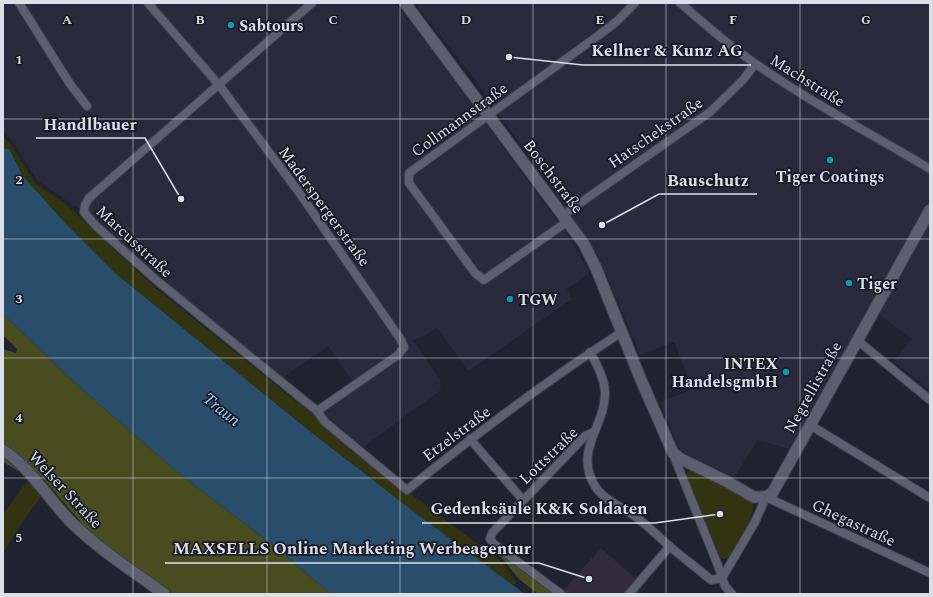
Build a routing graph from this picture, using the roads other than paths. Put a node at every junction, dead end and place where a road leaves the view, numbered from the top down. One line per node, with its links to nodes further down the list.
1 (20, 3): 9 (street)
2 (148, 3): 8 (street, Maderspergerstraße)
3 (312, 3): 8 (street, Marcusstraße)
4 (405, 3): 10 (main road, Boschstraße)
5 (635, 3): 10 (street, Collmannstraße)
6 (680, 3): 7 (street, Machstraße)
7 (755, 64): 11 (street, Machstraße); 13 (street, Hatschekstraße)
8 (218, 85): 18 (street, Maderspergerstraße); 18 (street, Marcusstraße)
9 (87, 106)
10 (490, 115): 13 (main road, Boschstraße); 13 (street, Collmannstraße)
11 (930, 169)
12 (930, 210): 15 (main road, Negrellistraße)
13 (566, 218): 14 (main road, Boschstraße)
14 (622, 332): 16 (street, Etzelstraße); 23 (main road, Boschstraße)
15 (857, 340): 17 (street); 19 (main road, Negrellistraße)
16 (590, 352): 20 (street); 21 (street, Etzelstraße)
17 (930, 400)
18 (317, 411): 21 (street, Etzelstraße)
19 (810, 425): 24 (main road, Negrellistraße); 25 (street)
20 (594, 432): 26 (street, Lottstraße); 27 (street)
21 (470, 439): 26 (street, Lottstraße)
22 (3, 450): 30 (main road, Welser Straße)
23 (673, 453): 24 (main road); 29 (street, Boschstraße)
24 (766, 497): 28 (street, Ghegastraße); 29 (street, Negrellistraße)
25 (930, 498)
26 (522, 500): 31 (street, Lottstraße)
27 (670, 546): 29 (street); 32 (street)
28 (930, 573)
29 (722, 578): 33 (street, Boschstraße)
30 (164, 594)
31 (561, 594)
32 (629, 594)
33 (732, 594)

